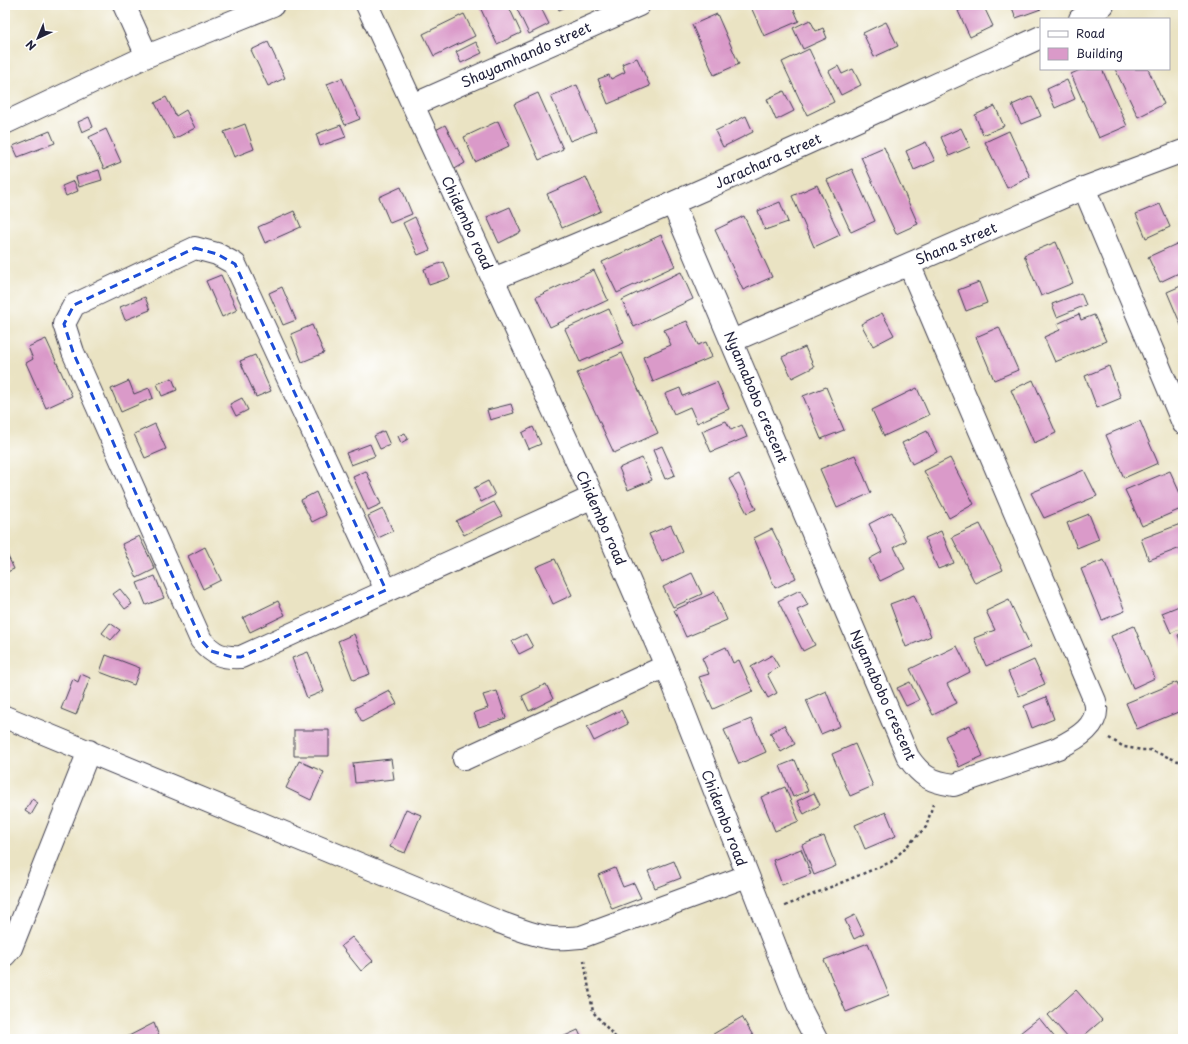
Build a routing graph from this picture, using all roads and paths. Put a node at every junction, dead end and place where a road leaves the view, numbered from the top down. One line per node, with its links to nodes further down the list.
1 (124, 5): 6 (street)
2 (274, 5): 6 (street)
3 (367, 5): 7 (street, Chidembo road)
4 (639, 5): 7 (street, Shayamhando street)
5 (1040, 37): 11 (street, Jarachara street)
6 (147, 56): 8 (street)
7 (413, 105): 13 (street, Chidembo road)
8 (5, 123)
9 (1183, 151): 10 (street, Shana street)
10 (1084, 188): 12 (street, Shana street); 15 (street)
11 (673, 204): 13 (street, Jarachara street); 14 (street, Nyamabobo crescent)
12 (909, 264): 14 (street, Shana street); 20 (street, Nyamabobo crescent)
13 (493, 279): 16 (street, Chidembo road)
14 (732, 341): 24 (street, Nyamabobo crescent)
15 (1183, 423)
16 (593, 497): 17 (street); 18 (street, Chidembo road)
17 (386, 590): 17 (street)
18 (666, 666): 22 (street); 25 (street, Chidembo road)
19 (5, 717): 21 (street)
20 (1089, 726): 23 (path); 24 (street, Nyamabobo crescent)
21 (89, 751): 27 (street); 28 (street)
22 (464, 759)
23 (1183, 763)
24 (940, 783): 26 (path)
25 (747, 876): 26 (street, Chidembo road); 27 (street)
26 (762, 916): 30 (street, Chidembo road)
27 (580, 937): 29 (path)
28 (5, 955)
29 (617, 1039)
30 (816, 1039)

